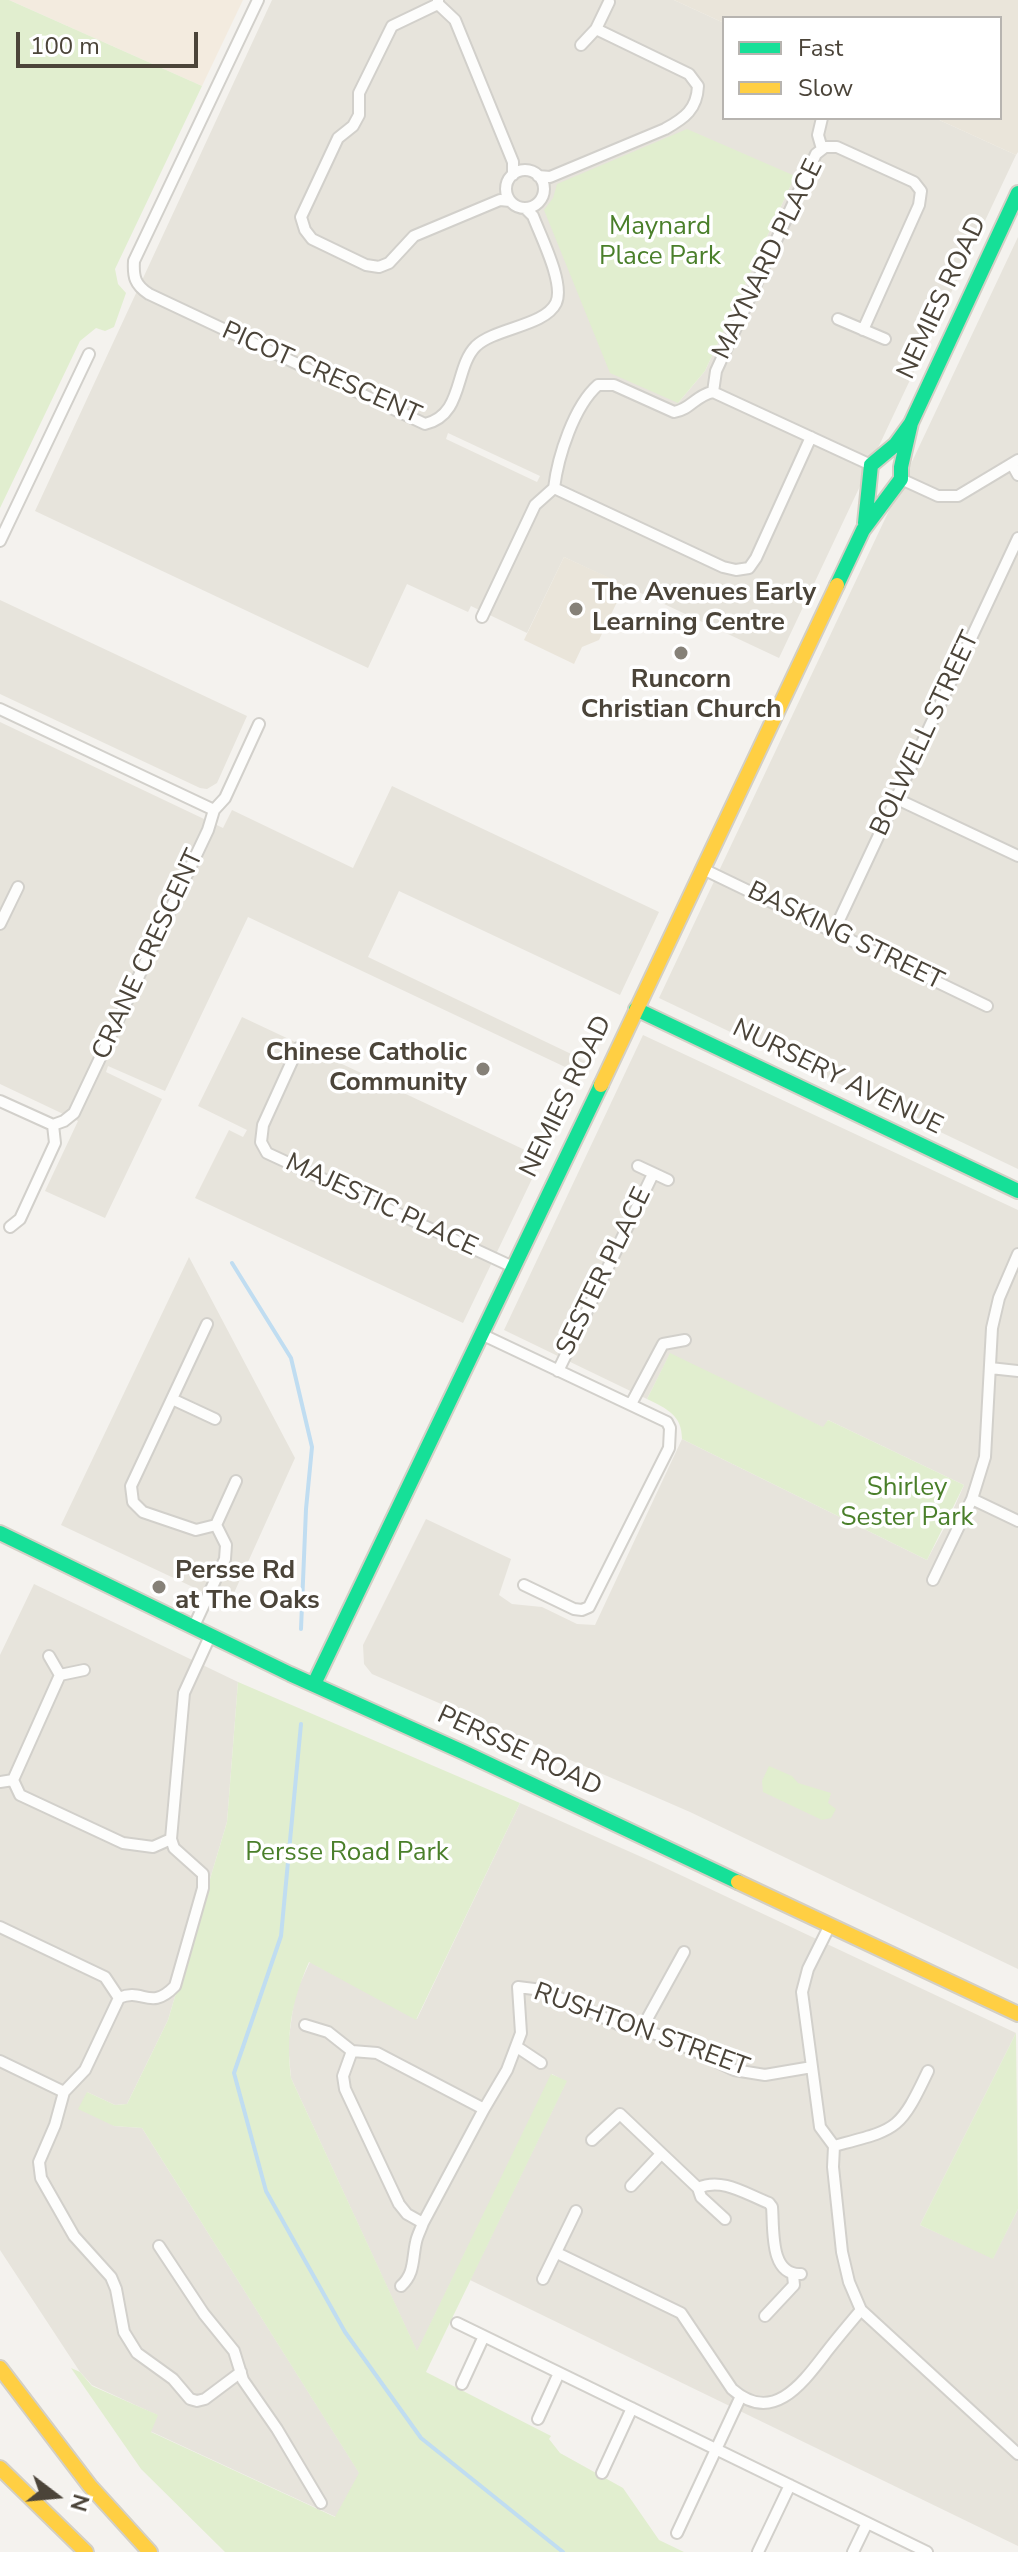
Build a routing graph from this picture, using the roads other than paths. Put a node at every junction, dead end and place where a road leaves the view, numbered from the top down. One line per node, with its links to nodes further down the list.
1 (258, 0): 12 (street, PICOT CRESCENT)
2 (438, 2): 8 (street); 11 (street)
3 (609, 2): 4 (street)
4 (596, 29): 5 (street); 9 (street)
5 (581, 45)
6 (822, 120): 7 (street)
7 (822, 149): 14 (street, MAYNARD PLACE); 17 (street, MAYNARD PLACE)
8 (518, 173): 9 (street); 11 (street)
9 (544, 180): 12 (street)
10 (1018, 193): 18 (main road, NEMIES ROAD)
11 (506, 197): 12 (street)
12 (531, 210)
13 (838, 319): 14 (street)
14 (863, 330): 15 (street)
15 (885, 339)
16 (89, 354): 27 (street)
17 (713, 392): 19 (street); 24 (street)
18 (911, 423): 21 (main road, NEMIES ROAD); 23 (main road, NEMIES ROAD)
19 (811, 437): 21 (street); 24 (street)
20 (1015, 462): 22 (street); 23 (street)
21 (874, 467): 23 (main road); 23 (main road); 25 (main road, NEMIES ROAD)
22 (1018, 475)
23 (898, 478): 25 (main road, NEMIES ROAD)
24 (554, 488): 28 (street)
25 (863, 530): 34 (main road, NEMIES ROAD)
26 (1018, 538): 31 (street, BOLWELL STREET)
27 (0, 541)
28 (482, 617)
29 (0, 709): 32 (street)
30 (259, 724): 32 (street, CRANE CRESCENT)
31 (897, 799): 33 (street); 37 (street, BOLWELL STREET)
32 (214, 810): 42 (street, CRANE CRESCENT)
33 (1018, 856)
34 (703, 869): 37 (street, BASKING STREET); 39 (main road, NEMIES ROAD)
35 (18, 887): 36 (street)
36 (0, 924)
37 (834, 931): 38 (street, BASKING STREET)
38 (987, 1006)
39 (636, 1009): 46 (main road, NURSERY AVENUE); 49 (main road, NEMIES ROAD)
40 (298, 1048): 49 (street, MAJESTIC PLACE)
41 (0, 1101): 42 (street)
42 (53, 1125): 47 (street)
43 (638, 1166): 44 (street, SESTER PLACE)
44 (653, 1174): 45 (street, SESTER PLACE); 54 (street, SESTER PLACE)
45 (668, 1180)
46 (1018, 1191)
47 (10, 1227)
48 (1018, 1254): 53 (street)
49 (513, 1267): 51 (main road, NEMIES ROAD)
50 (207, 1324): 56 (street)
51 (481, 1334): 54 (street); 71 (main road, NEMIES ROAD)
52 (685, 1340): 57 (street)
53 (990, 1368): 55 (street); 60 (street)
54 (558, 1371): 57 (street)
55 (1018, 1371)
56 (172, 1399): 58 (street); 62 (street)
57 (631, 1404): 65 (street)
58 (215, 1419)
59 (236, 1481): 62 (street)
60 (972, 1499): 61 (street); 64 (street)
61 (1018, 1521)
62 (216, 1525): 66 (street)
63 (0, 1533): 66 (main road, PERSSE ROAD)
64 (933, 1580)
65 (524, 1585)
66 (194, 1626): 67 (main road, PERSSE ROAD)
67 (211, 1634): 71 (main road, PERSSE ROAD); 74 (street)
68 (49, 1656): 70 (street)
69 (84, 1670): 70 (street)
70 (60, 1675): 72 (street)
71 (314, 1684): 75 (main road, PERSSE ROAD)
72 (13, 1780): 73 (street); 74 (street)
73 (0, 1782)
74 (171, 1839): 78 (street)
75 (830, 1925): 79 (main road, PERSSE ROAD); 86 (street)
76 (0, 1927): 78 (street)
77 (684, 1952): 81 (street)
78 (119, 1998): 88 (street)
79 (1018, 2014)
80 (305, 2025): 83 (street)
81 (641, 2030): 82 (street, RUSHTON STREET); 86 (street, RUSHTON STREET)
82 (517, 2047): 85 (street); 89 (street)
83 (352, 2051): 89 (street); 97 (street)
84 (0, 2061): 88 (street)
85 (541, 2063)
86 (812, 2067): 91 (street)
87 (928, 2071): 91 (street)
88 (64, 2092): 107 (street)
89 (484, 2109): 97 (street)
90 (592, 2140): 92 (street)
91 (834, 2146): 102 (street)
92 (661, 2154): 93 (street); 94 (street)
93 (631, 2186)
94 (698, 2188): 96 (street); 103 (street)
95 (576, 2211): 99 (street)
96 (725, 2219)
97 (423, 2223): 101 (street)
98 (159, 2246): 107 (street)
99 (557, 2253): 100 (street); 110 (street)
100 (543, 2279)
101 (401, 2286)
102 (861, 2310): 110 (street); 114 (street)
103 (765, 2316)
104 (457, 2323): 105 (street)
105 (484, 2336): 108 (street); 109 (street)
106 (0, 2368): 122 (main road)
107 (241, 2372): 118 (street)
108 (559, 2373): 111 (street); 112 (street)
109 (462, 2384)
110 (741, 2396): 113 (street)
111 (632, 2408): 113 (street); 116 (street)
112 (538, 2419)
113 (716, 2449): 117 (street); 120 (street)
114 (1018, 2454)
115 (0, 2468): 121 (main road)
116 (602, 2473)
117 (790, 2485): 119 (street); 123 (street)
118 (321, 2503)
119 (867, 2523): 124 (street); 125 (street)
120 (677, 2533)
121 (86, 2552)
122 (150, 2552)
123 (758, 2552)
124 (853, 2552)
125 (927, 2552)

